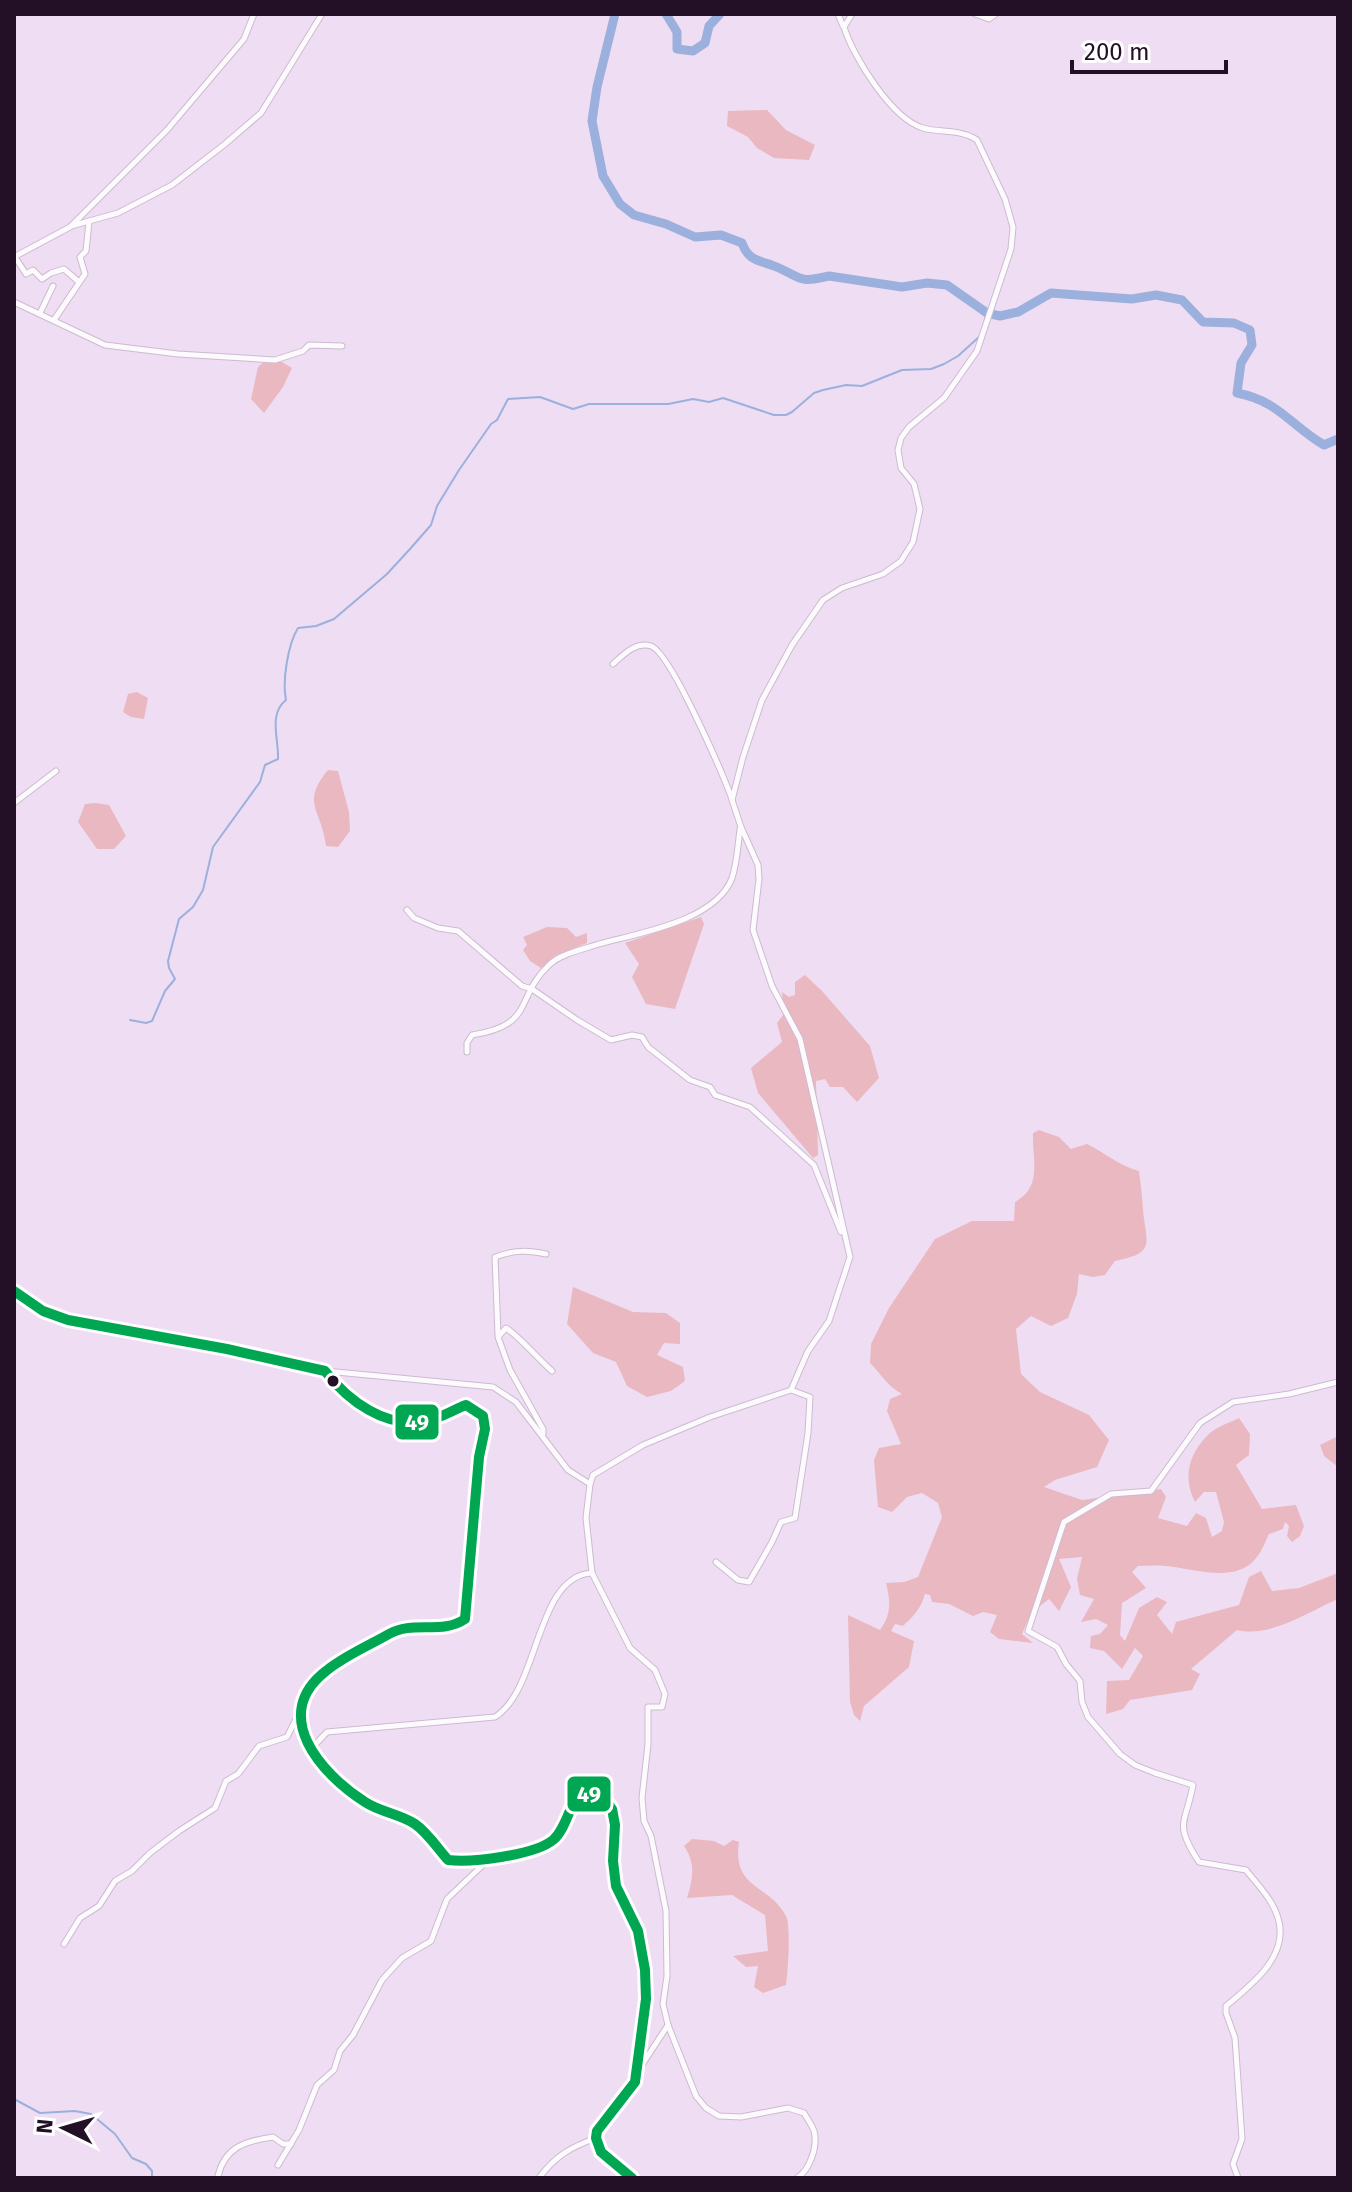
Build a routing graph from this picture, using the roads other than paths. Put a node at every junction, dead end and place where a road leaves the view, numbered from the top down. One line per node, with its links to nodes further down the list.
1 (254, 14): 9 (street)
2 (322, 14): 8 (street)
3 (838, 14): 7 (street)
4 (852, 14): 7 (street)
5 (975, 14): 6 (street)
6 (996, 14)
7 (844, 27): 19 (street)
8 (89, 222): 9 (street); 11 (street)
9 (70, 227): 10 (street)
10 (14, 257): 11 (street)
11 (80, 282): 15 (street)
12 (53, 286): 14 (street)
13 (14, 302): 14 (street)
14 (40, 313): 15 (street)
15 (54, 320): 16 (street)
16 (342, 346)
17 (613, 664): 19 (street)
18 (56, 771): 20 (street)
19 (732, 800): 21 (street)
20 (14, 803)
21 (741, 827): 23 (street); 25 (street)
22 (407, 910): 23 (street)
23 (532, 989): 24 (street); 25 (street)
24 (467, 1052)
25 (846, 1244): 32 (street)
26 (546, 1254): 28 (street)
27 (16, 1295): 29 (main road)
28 (498, 1337): 30 (street); 33 (street)
29 (325, 1371): 33 (street); 37 (main road)
30 (552, 1371)
31 (1338, 1382): 50 (street)
32 (791, 1390): 34 (street); 35 (street)
33 (543, 1435): 34 (street)
34 (590, 1484): 36 (street)
35 (716, 1562)
36 (592, 1573): 38 (street); 41 (street)
37 (300, 1711): 38 (main road); 40 (street)
38 (310, 1750): 39 (main road)
39 (487, 1860): 42 (main road); 44 (street)
40 (64, 1944)
41 (668, 2025): 42 (street); 49 (street)
42 (637, 2073): 43 (main road)
43 (596, 2138): 47 (street); 48 (main road)
44 (291, 2144): 45 (street); 46 (street)
45 (278, 2165)
46 (218, 2176)
47 (539, 2178)
48 (632, 2178)
49 (797, 2178)
50 (1238, 2178)

